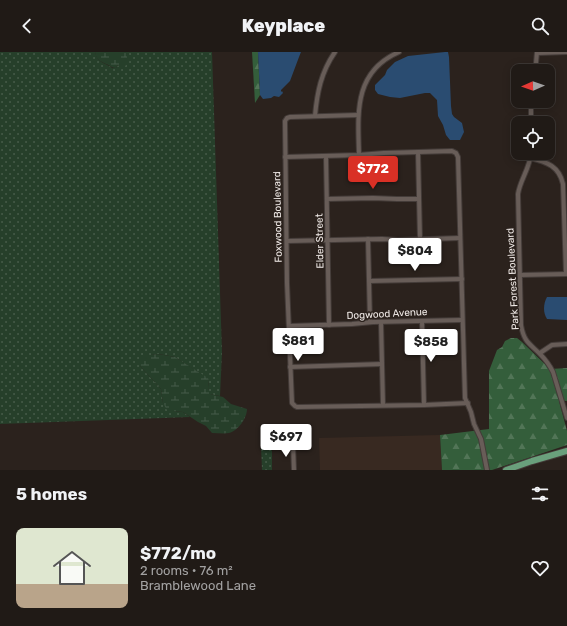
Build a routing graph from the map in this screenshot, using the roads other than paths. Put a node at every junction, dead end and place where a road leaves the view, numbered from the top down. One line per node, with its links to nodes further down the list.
1 (335, 52): 7 (street)
2 (399, 52): 6 (street)
3 (567, 52): 4 (street)
4 (538, 53): 5 (street)
5 (535, 64)
6 (358, 115): 7 (street); 9 (street)
7 (315, 116): 11 (street)
8 (418, 152): 9 (street, Foxwood Boulevard); 15 (street); 17 (street, Foxwood Boulevard)
9 (359, 155): 10 (street, Foxwood Boulevard)
10 (326, 156): 11 (street, Foxwood Boulevard); 14 (street, Elder Street)
11 (285, 157): 21 (street, Foxwood Boulevard)
12 (529, 160): 23 (street, Park Forest Boulevard)
13 (538, 160): 16 (street)
14 (327, 199): 15 (street); 19 (street, Elder Street)
15 (419, 199): 20 (street)
16 (566, 235): 22 (street)
17 (460, 238): 20 (street); 24 (street, Foxwood Boulevard)
18 (368, 239): 19 (street); 20 (street); 25 (street)
19 (328, 240): 21 (street); 30 (street, Elder Street)
20 (420, 240)
21 (287, 241): 31 (street, Foxwood Boulevard)
22 (566, 274): 23 (street)
23 (520, 275): 33 (street, Park Forest Boulevard)
24 (462, 279): 25 (street); 26 (street, Foxwood Boulevard)
25 (369, 281): 28 (street)
26 (462, 320): 27 (street, Dogwood Avenue); 36 (street, Foxwood Boulevard)
27 (422, 321): 29 (street, Dogwood Avenue); 38 (street)
28 (370, 322): 29 (street, Dogwood Avenue); 30 (street, Dogwood Avenue)
29 (381, 322): 34 (street)
30 (330, 325): 31 (street, Dogwood Avenue)
31 (289, 326): 35 (street, Foxwood Boulevard)
32 (567, 344): 33 (street)
33 (540, 354): 39 (street, Park Forest Boulevard)
34 (382, 364): 35 (street); 37 (street)
35 (290, 367): 37 (street, Foxwood Boulevard)
36 (468, 403): 38 (street, Foxwood Boulevard); 43 (street, Foxwood Boulevard)
37 (383, 405): 38 (street, Foxwood Boulevard)
38 (424, 405)
39 (567, 418)
40 (293, 445): 42 (street)
41 (567, 451): 44 (main road)
42 (294, 470)
43 (487, 470)
44 (506, 470)

